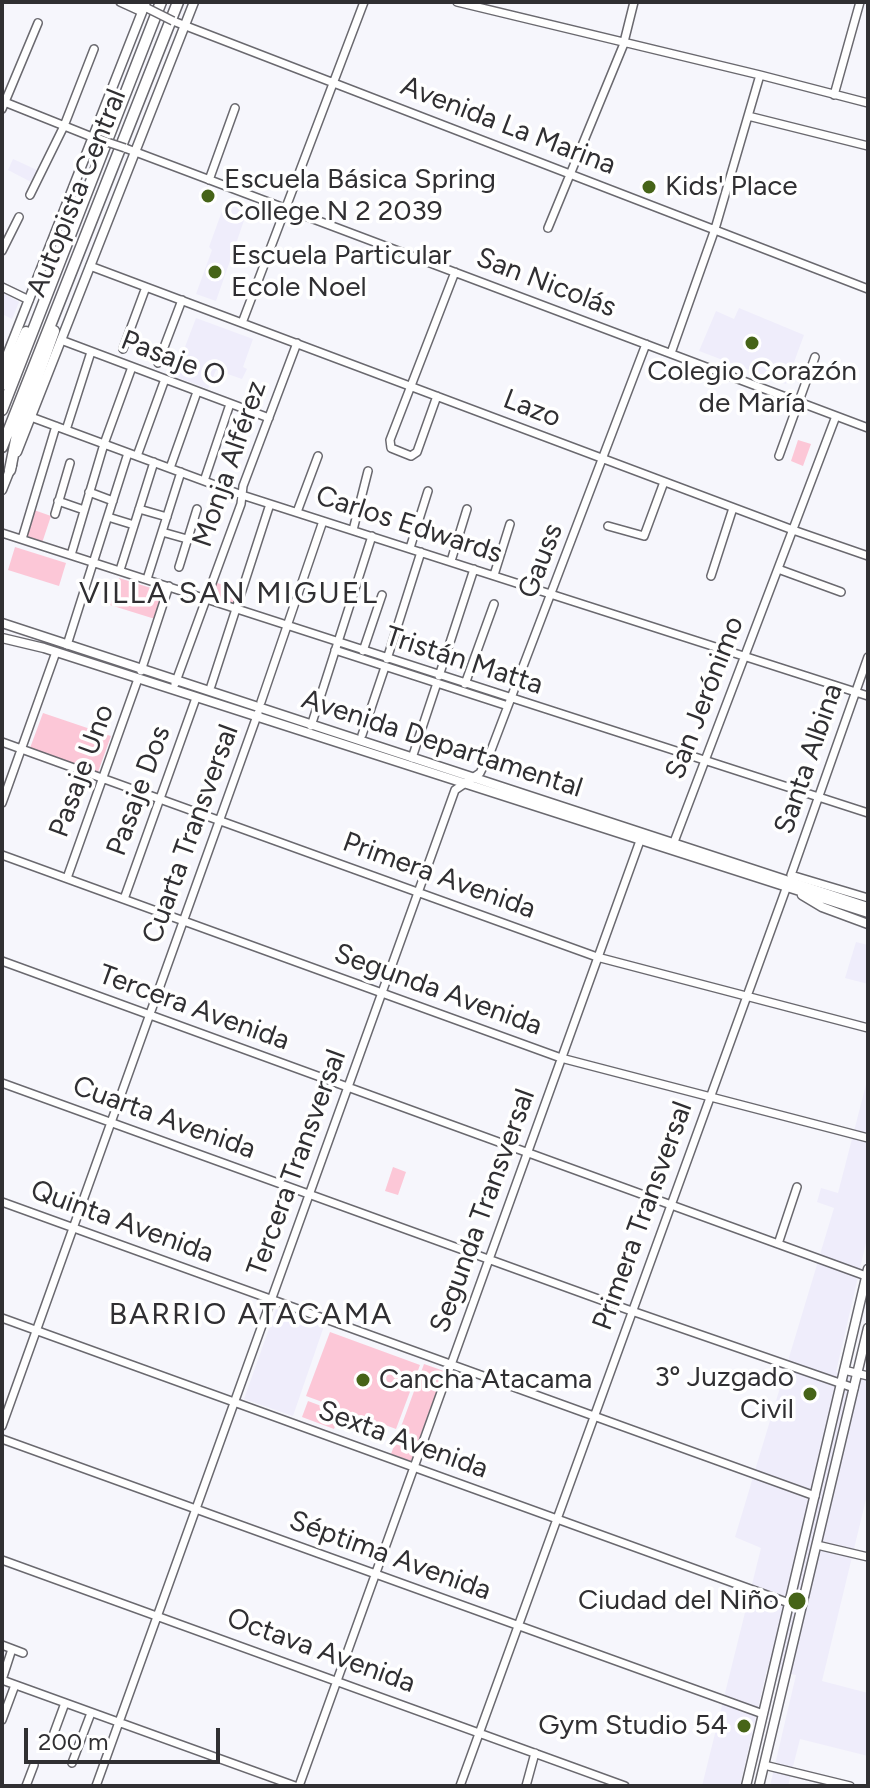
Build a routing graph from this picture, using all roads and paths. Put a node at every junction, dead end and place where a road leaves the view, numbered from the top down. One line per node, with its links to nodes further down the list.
1 (120, 2): 11 (street, Avenida La Marina)
2 (135, 2): 11 (street, Avenida La Marina)
3 (161, 2): 40 (highway, Autopista Central)
4 (178, 2): 41 (highway, Autopista Central)
5 (194, 2): 13 (main road)
6 (364, 2): 17 (street)
7 (457, 2): 14 (street)
8 (634, 2): 14 (street)
9 (861, 2): 10 (street); 18 (street)
10 (868, 4)
11 (145, 7): 13 (street, Avenida La Marina, bridge); 24 (main road)
12 (38, 23): 20 (street)
13 (184, 27): 17 (street, Avenida La Marina); 26 (main road)
14 (624, 41): 16 (street); 27 (street)
15 (94, 49): 23 (street)
16 (760, 75): 18 (street); 22 (street)
17 (333, 83): 27 (street, Avenida La Marina); 30 (street)
18 (834, 95): 19 (street)
19 (868, 103)
20 (3, 104): 23 (street, San Nicolás)
21 (235, 108): 28 (street)
22 (748, 116): 25 (street); 33 (street)
23 (64, 126): 24 (street, San Nicolás); 29 (street)
24 (95, 138): 26 (street, San Nicolás, bridge); 42 (main road)
25 (868, 146)
26 (135, 152): 28 (street, San Nicolás); 35 (main road)
27 (572, 173): 32 (street); 33 (street, Avenida La Marina)
28 (209, 180): 30 (street, San Nicolás)
29 (30, 195)
30 (286, 208): 36 (street, San Nicolás); 44 (street)
31 (19, 217): 34 (street)
32 (548, 228)
33 (715, 229): 39 (street, Avenida La Marina); 50 (street)
34 (2, 251)
35 (90, 266): 38 (street, Lazo); 45 (main road)
36 (455, 272): 47 (street, San Nicolás); 57 (street)
37 (2, 287): 42 (street)
38 (146, 287): 43 (street, Lazo); 48 (street)
39 (868, 289)
40 (48, 292): 56 (highway); 62 (highway, Autopista Central)
41 (61, 297): 70 (highway, Autopista Central); 79 (highway)
42 (29, 300): 54 (main road)
43 (182, 300): 44 (street, Lazo); 52 (street)
44 (242, 323): 46 (street, Lazo)
45 (61, 340): 49 (street, Pasaje O); 64 (main road)
46 (297, 343): 57 (street, Lazo); 65 (street, Monja Alférez)
47 (646, 344): 50 (street, San Nicolás); 75 (street, Gauss)
48 (123, 349)
49 (91, 352): 53 (street, Pasaje O); 68 (street)
50 (671, 353): 60 (street, San Nicolás)
51 (815, 357): 60 (street)
52 (158, 363)
53 (132, 367): 55 (street, Pasaje O); 69 (street)
54 (2, 368)
55 (165, 379): 58 (street, Pasaje O); 72 (street)
56 (2, 385)
57 (410, 386): 59 (street, Lazo); 59 (street)
58 (197, 392): 61 (street, Pasaje O); 78 (street)
59 (437, 396): 75 (street, Lazo)
60 (800, 402): 63 (street, San Nicolás); 74 (street)
61 (230, 404): 65 (street, Pasaje O); 82 (street)
62 (2, 410)
63 (836, 416): 66 (street, San Nicolás); 105 (street, San Jerónimo)
64 (31, 417): 67 (street, Carlos Edwards); 79 (main road)
65 (269, 418): 87 (street, Monja Alférez)
66 (866, 424)
67 (56, 426): 68 (street, Carlos Edwards); 109 (street)
68 (66, 430): 69 (street, Carlos Edwards)
69 (104, 444): 71 (street, Carlos Edwards); 86 (street)
70 (2, 447)
71 (128, 453): 72 (street, Carlos Edwards); 89 (street)
72 (137, 456): 76 (street, Carlos Edwards)
73 (318, 456): 96 (street)
74 (779, 456)
75 (603, 459): 83 (street, Lazo); 126 (street, Gauss)
76 (154, 462): 78 (street, Carlos Edwards); 92 (street)
77 (70, 463): 88 (street)
78 (170, 468): 81 (street, Carlos Edwards)
79 (10, 470): 84 (main road)
80 (368, 471): 104 (street)
81 (181, 472): 82 (street, Carlos Edwards); 99 (street)
82 (204, 481): 87 (street, Carlos Edwards)
83 (664, 482): 91 (street, Lazo); 103 (street)
84 (2, 490)
85 (428, 491): 111 (street)
86 (89, 492): 89 (street); 95 (street)
87 (242, 495): 90 (street, Carlos Edwards); 128 (street, Monja Alférez)
88 (58, 501): 95 (street); 97 (street)
89 (113, 501): 98 (street)
90 (270, 504): 96 (street, Carlos Edwards); 130 (street)
91 (733, 508): 105 (street, Lazo); 122 (street)
92 (139, 509): 99 (street); 102 (street)
93 (197, 509): 110 (street)
94 (467, 509): 115 (street)
95 (84, 510): 113 (street)
96 (297, 512): 100 (street, Carlos Edwards)
97 (55, 514)
98 (108, 517): 102 (street); 116 (street)
99 (167, 517): 106 (street)
100 (323, 521): 104 (street, Carlos Edwards); 132 (street, Cuarta Transversal)
101 (510, 524): 121 (street)
102 (134, 525): 120 (street)
103 (608, 526)
104 (353, 530): 108 (street, Carlos Edwards)
105 (793, 530): 114 (street, Lazo); 119 (street, San Jerónimo)
106 (162, 532): 110 (street); 123 (street)
107 (2, 533): 109 (street, Tristán Matta)
108 (372, 536): 111 (street, Carlos Edwards); 135 (street)
109 (22, 539): 113 (street, Tristán Matta)
110 (187, 539): 117 (street)
111 (410, 548): 112 (street, Carlos Edwards)
112 (421, 552): 115 (street, Carlos Edwards); 140 (street)
113 (71, 555): 116 (street, Tristán Matta)
114 (868, 556)
115 (451, 561): 118 (street, Carlos Edwards)
116 (94, 562): 120 (street, Tristán Matta); 134 (street)
117 (179, 567)
118 (474, 569): 121 (street, Carlos Edwards); 142 (street)
119 (778, 569): 125 (street); 138 (street, San Jerónimo)
120 (120, 570): 123 (street, Tristán Matta)
121 (494, 575): 126 (street, Carlos Edwards)
122 (711, 576)
123 (147, 579): 124 (street, Tristán Matta)
124 (169, 586): 128 (street, Tristán Matta); 141 (street, Pasaje Uno)
125 (841, 592)
126 (552, 594): 138 (street, Carlos Edwards); 149 (street, Gauss)
127 (382, 595): 136 (street)
128 (206, 599): 130 (street, Tristán Matta); 144 (street, Monja Alférez)
129 (494, 604): 143 (street)
130 (235, 608): 132 (street, Tristán Matta); 145 (street)
131 (2, 623): 134 (main road, Avenida Departamental)
132 (287, 625): 135 (street, Tristán Matta); 150 (street, Cuarta Transversal)
133 (2, 638): 137 (main road, Avenida Departamental)
134 (67, 645): 141 (main road, Avenida Departamental)
135 (337, 646): 136 (street, Tristán Matta); 140 (street, Tristán Matta); 151 (street)
136 (363, 651): 140 (street, Tristán Matta)
137 (56, 652): 141 (main road, Avenida Departamental); 154 (street)
138 (745, 656): 146 (street, Carlos Edwards); 156 (street, San Jerónimo)
139 (868, 657): 146 (street, Santa Albina)
140 (386, 663): 142 (street, Tristán Matta); 152 (street)
141 (140, 675): 144 (main road, Avenida Departamental); 157 (street, Pasaje Uno)
142 (438, 680): 143 (street, Tristán Matta); 149 (street, Tristán Matta); 155 (street)
143 (465, 684): 149 (street, Tristán Matta)
144 (174, 686): 148 (main road, Avenida Departamental); 150 (main road, Avenida Departamental)
145 (211, 686)
146 (856, 693): 147 (street, Carlos Edwards); 161 (street, Santa Albina)
147 (868, 696)
148 (196, 698): 150 (main road, Avenida Departamental); 160 (street, Pasaje Dos)
149 (509, 702): 156 (street, Tristán Matta); 158 (street, Gauss)
150 (259, 710): 151 (main road, Avenida Departamental); 159 (main road, Avenida Departamental); 164 (street, Cuarta Transversal)
151 (311, 726): 155 (main road, Avenida Departamental)
152 (362, 735)
153 (2, 742): 154 (street, Primera Avenida)
154 (21, 749): 157 (street, Primera Avenida); 162 (street)
155 (412, 758): 158 (main road, Avenida Departamental)
156 (705, 762): 161 (street, Tristán Matta); 166 (street, San Jerónimo)
157 (103, 778): 160 (street, Primera Avenida); 170 (street, Pasaje Uno)
158 (473, 779): 159 (street); 165 (main road, Avenida Departamental)
159 (463, 784): 165 (main road, Avenida Departamental); 172 (street, Tercera Transversal)
160 (160, 799): 164 (street, Primera Avenida); 174 (street, Pasaje Dos)
161 (820, 799): 163 (street, Tristán Matta); 169 (street, Santa Albina)
162 (2, 803)
163 (868, 813)
164 (220, 820): 172 (street, Primera Avenida); 177 (street, Cuarta Transversal)
165 (642, 836): 166 (main road, Avenida Departamental); 171 (main road, Avenida Departamental); 179 (street, Segunda Transversal)
166 (674, 842): 168 (main road, Avenida Departamental)
167 (2, 855): 170 (street, Segunda Avenida)
168 (750, 866): 169 (main road); 175 (main road, Avenida Departamental)
169 (791, 875): 173 (street)
170 (67, 878): 174 (street, Segunda Avenida)
171 (787, 886): 176 (main road, Avenida Departamental); 178 (main road); 182 (street, Primera Transversal)
172 (418, 892): 179 (street, Primera Avenida); 181 (street, Tercera Transversal)
173 (868, 898)
174 (124, 899): 177 (street, Segunda Avenida)
175 (868, 907)
176 (868, 913)
177 (184, 921): 181 (street, Segunda Avenida); 183 (street, Cuarta Transversal)
178 (868, 924)
179 (597, 957): 182 (street, Primera Avenida); 185 (street, Segunda Transversal)
180 (2, 961): 183 (street, Tercera Avenida)
181 (381, 993): 185 (street, Segunda Avenida); 187 (street, Tercera Transversal)
182 (746, 996): 184 (street, Primera Avenida); 188 (street, Primera Transversal)
183 (150, 1015): 187 (street, Tercera Avenida); 189 (street, Cuarta Transversal)
184 (868, 1028)
185 (561, 1058): 188 (street, Segunda Avenida); 191 (street, Segunda Transversal)
186 (2, 1083): 189 (street, Cuarta Avenida)
187 (347, 1087): 191 (street, Tercera Avenida); 193 (street, Tercera Transversal)
188 (709, 1097): 190 (street, Segunda Avenida); 195 (street, Primera Transversal)
189 (111, 1121): 193 (street, Cuarta Avenida); 196 (street, Cuarta Transversal)
190 (868, 1138)
191 (527, 1152): 195 (street, Tercera Avenida); 198 (street, Segunda Transversal)
192 (797, 1187): 197 (street)
193 (309, 1194): 198 (street, Cuarta Avenida); 200 (street, Tercera Transversal)
194 (2, 1202): 196 (street, Quinta Avenida)
195 (671, 1205): 197 (street, Tercera Avenida); 201 (street, Primera Transversal)
196 (73, 1228): 200 (street, Quinta Avenida); 204 (street, Cuarta Transversal)
197 (778, 1244): 199 (street, Tercera Avenida)
198 (489, 1259): 201 (street, Cuarta Avenida); 205 (street, Segunda Transversal)
199 (867, 1272): 206 (main road)
200 (271, 1300): 205 (street, Quinta Avenida); 211 (street, Tercera Transversal)
201 (632, 1311): 209 (street, Cuarta Avenida); 212 (street, Primera Transversal)
202 (2, 1318): 204 (street, Sexta Avenida)
203 (868, 1328): 207 (main road)
204 (36, 1331): 211 (street, Sexta Avenida); 213 (street, Cuarta Transversal)
205 (451, 1365): 212 (street, Quinta Avenida); 215 (street, Segunda Transversal)
206 (844, 1370): 207 (street); 209 (main road)
207 (857, 1374): 208 (street); 210 (main road)
208 (868, 1376)
209 (841, 1385): 210 (street, Cuarta Avenida); 216 (main road)
210 (854, 1388): 220 (main road)
211 (234, 1402): 215 (street, Sexta Avenida); 217 (street, Tercera Transversal)
212 (594, 1416): 216 (street, Quinta Avenida); 218 (street, Primera Transversal)
213 (2, 1426)
214 (2, 1439): 217 (street, Séptima Avenida)
215 (414, 1468): 218 (street, Sexta Avenida); 223 (street, Segunda Transversal)
216 (815, 1496): 219 (main road)
217 (196, 1509): 223 (street, Séptima Avenida); 225 (street, Tercera Transversal)
218 (557, 1519): 224 (street, Sexta Avenida); 226 (street, Primera Transversal)
219 (807, 1528): 220 (main road); 224 (main road)
220 (817, 1545): 221 (street); 238 (main road)
221 (868, 1557)
222 (2, 1560): 225 (street, Octava Avenida)
223 (376, 1574): 226 (street, Séptima Avenida); 231 (street, Segunda Transversal)
224 (789, 1603): 235 (main road)
225 (157, 1615): 231 (street, Octava Avenida); 237 (street, Tercera Transversal)
226 (518, 1625): 235 (street, Séptima Avenida); 239 (street, Primera Transversal)
227 (2, 1645): 228 (street)
228 (12, 1649): 229 (street); 230 (street)
229 (23, 1653)
230 (2, 1680): 232 (street)
231 (337, 1681): 239 (street, Octava Avenida); 247 (street, Segunda Transversal)
232 (15, 1685): 233 (street); 236 (street)
233 (65, 1703): 234 (street); 240 (street)
234 (91, 1713): 237 (street); 242 (street)
235 (763, 1714): 238 (main road); 251 (main road)
236 (2, 1720)
237 (119, 1723): 246 (street, Tercera Transversal); 247 (street)
238 (773, 1727): 244 (main road)
239 (480, 1732): 241 (street, Octava Avenida); 248 (street, Primera Transversal)
240 (51, 1741)
241 (535, 1753): 249 (street); 250 (street, Octava Avenida)
242 (72, 1763)
243 (34, 1765): 245 (street)
244 (764, 1765): 252 (main road); 253 (street)
245 (26, 1786)
246 (96, 1786)
247 (297, 1786)
248 (460, 1786)
249 (526, 1786)
250 (625, 1786)
251 (746, 1786)
252 (759, 1786)
253 (850, 1786)

